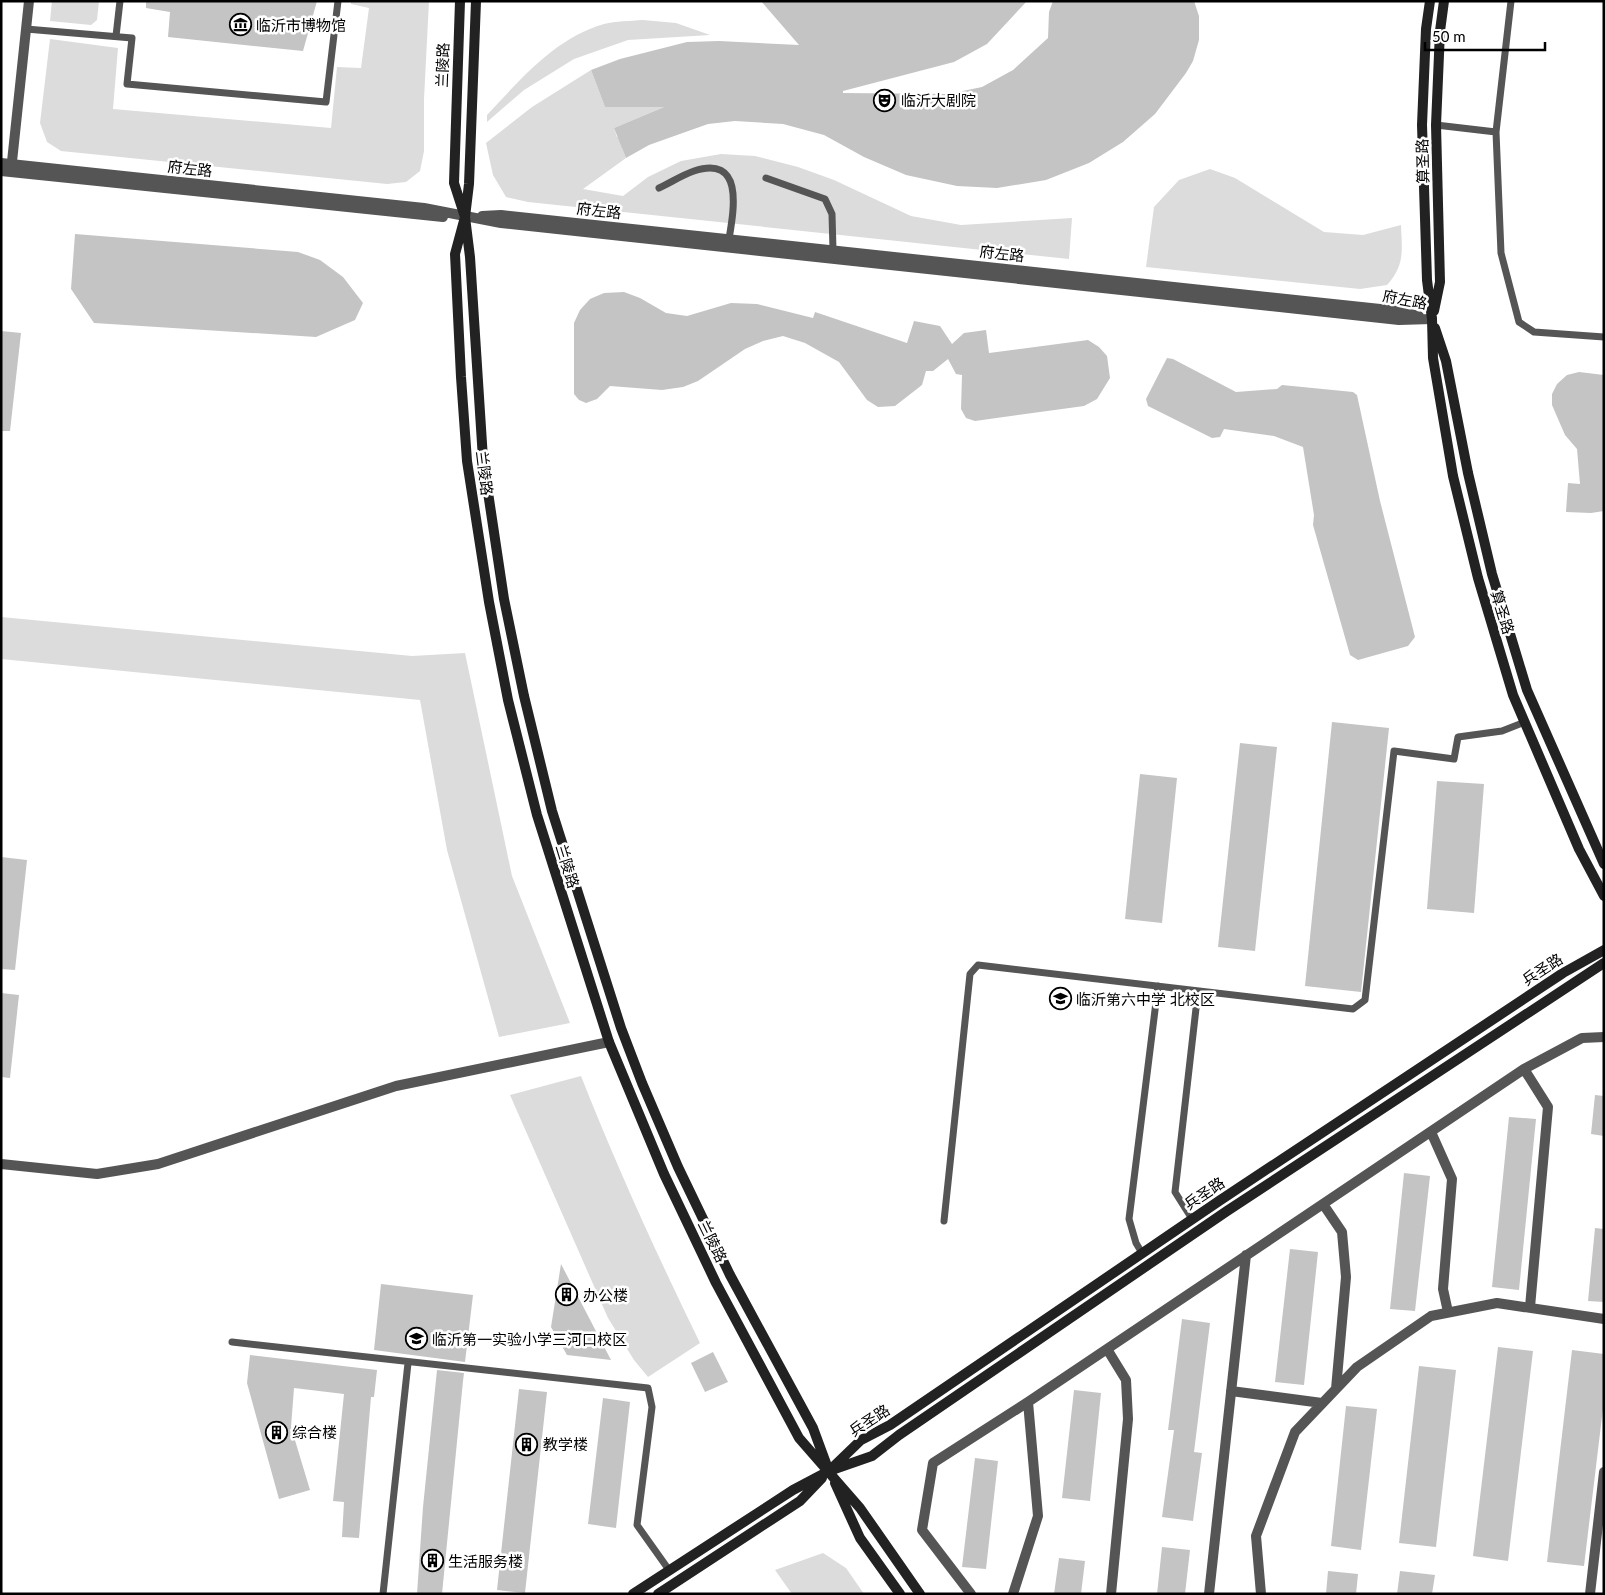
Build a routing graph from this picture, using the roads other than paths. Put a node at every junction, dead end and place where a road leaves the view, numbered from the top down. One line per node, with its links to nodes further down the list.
1 (29, 1): 9 (street)
2 (120, 1): 10 (lane)
3 (338, 1): 10 (lane)
4 (460, 1): 16 (main road, 兰陵路)
5 (476, 1): 16 (main road, 兰陵路)
6 (1430, 1): 19 (main road, 算圣路)
7 (1444, 1): 11 (main road, 算圣路)
8 (1511, 1): 12 (lane)
9 (26, 29): 10 (lane); 13 (street)
10 (116, 36)
11 (1436, 125): 12 (lane); 19 (main road, 算圣路)
12 (1496, 132): 20 (lane)
13 (6, 168): 16 (street, 府左路)
14 (766, 178): 18 (lane)
15 (659, 188): 17 (lane)
16 (465, 217): 17 (street, 府左路); 19 (street, 府左路); 29 (main road, 兰陵路); 48 (main road, 兰陵路)
17 (729, 239): 18 (street, 府左路)
18 (834, 250): 19 (street, 府左路)
19 (1432, 319): 21 (main road, 算圣路); 22 (main road, 算圣路)
20 (1604, 336)
21 (1524, 722): 23 (main road, 算圣路); 27 (lane)
22 (1604, 864)
23 (1604, 896)
24 (1604, 950): 34 (main road, 兵圣路)
25 (1604, 963): 48 (main road, 兵圣路)
26 (1158, 986): 27 (lane); 35 (lane); 36 (lane)
27 (1198, 991): 34 (lane)
28 (1604, 1037): 30 (street)
29 (609, 1042): 32 (street); 48 (main road, 兰陵路)
30 (1524, 1070): 31 (street); 38 (street)
31 (1431, 1132): 33 (street); 39 (street)
32 (1, 1164)
33 (1323, 1204): 37 (street); 44 (street)
34 (1192, 1219): 36 (main road, 兵圣路)
35 (944, 1221)
36 (1142, 1253): 48 (main road, 兵圣路)
37 (1246, 1255): 42 (street); 45 (street)
38 (1530, 1307): 39 (street); 40 (street)
39 (1448, 1312): 44 (street)
40 (1604, 1319)
41 (232, 1342): 43 (lane)
42 (1107, 1349): 46 (street); 58 (street)
43 (408, 1363): 50 (lane); 51 (lane)
44 (1336, 1389): 47 (street)
45 (1231, 1391): 47 (street); 59 (street)
46 (1028, 1402): 56 (street); 57 (street)
47 (1322, 1403): 60 (street)
48 (829, 1471): 50 (main road, 兵圣路); 53 (main road, 兵圣路); 54 (main road, 兰陵路); 55 (main road, 兰陵路)
49 (1604, 1472): 61 (street)
50 (669, 1570): 52 (main road, 兵圣路)
51 (383, 1594)
52 (633, 1594)
53 (658, 1594)
54 (900, 1594)
55 (920, 1594)
56 (971, 1594)
57 (1014, 1594)
58 (1111, 1594)
59 (1209, 1594)
60 (1261, 1594)
61 (1590, 1594)

